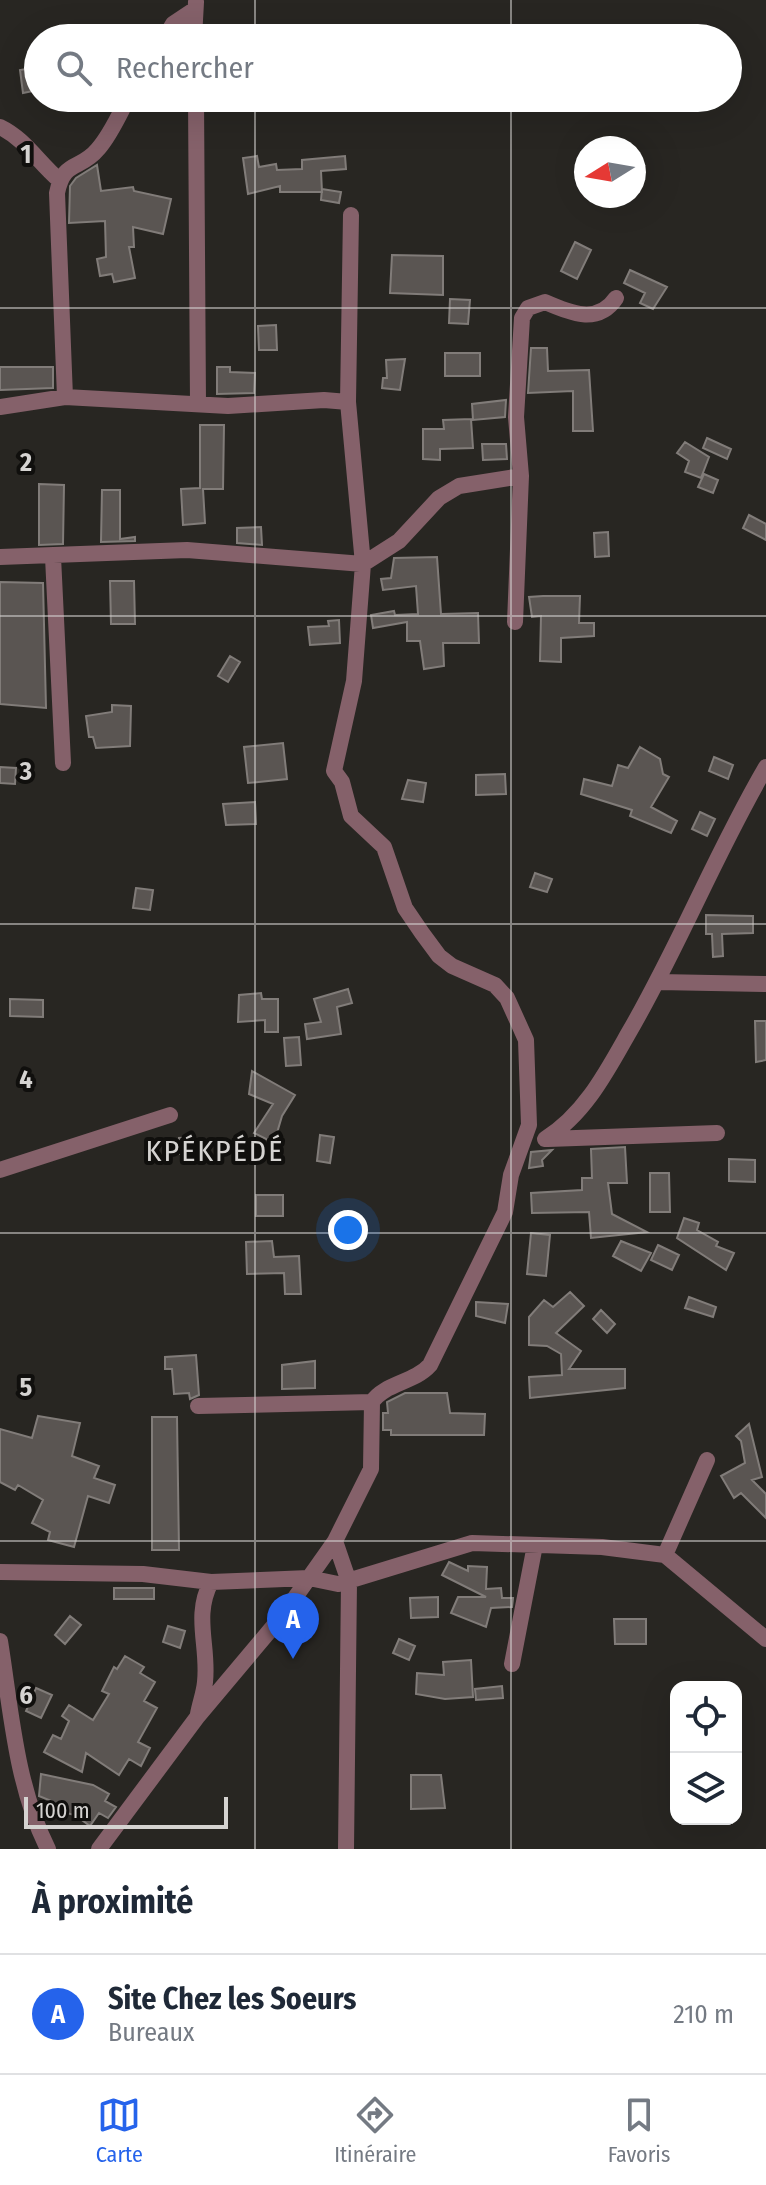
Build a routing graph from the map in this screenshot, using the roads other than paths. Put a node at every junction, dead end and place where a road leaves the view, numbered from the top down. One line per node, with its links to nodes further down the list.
1 (195, 5): 2 (street)
2 (173, 24)
3 (120, 112): 6 (street)
4 (196, 112): 11 (street)
5 (0, 127): 6 (street)
6 (59, 180): 9 (street)
7 (351, 215): 10 (street)
8 (616, 298): 13 (street)
9 (65, 397): 11 (street); 12 (street)
10 (348, 402): 11 (street); 16 (street)
11 (198, 403)
12 (0, 407)
13 (521, 476): 16 (street); 17 (street)
14 (0, 557): 15 (street)
15 (53, 557): 16 (street); 18 (street)
16 (363, 564): 25 (street)
17 (515, 622)
18 (63, 763)
19 (766, 767): 20 (street)
20 (659, 982): 21 (street); 24 (street)
21 (766, 984)
22 (170, 1115): 26 (street)
23 (717, 1133): 24 (street)
24 (545, 1139): 25 (street)
25 (526, 1140): 27 (street)
26 (0, 1170)
27 (372, 1402): 28 (street); 30 (street)
28 (198, 1406)
29 (707, 1460): 32 (street)
30 (335, 1541): 34 (street); 36 (street)
31 (535, 1545): 32 (street); 36 (street); 39 (street)
32 (665, 1555): 37 (street)
33 (0, 1572): 35 (street)
34 (309, 1578): 35 (street); 36 (street); 40 (street)
35 (211, 1582): 40 (street)
36 (349, 1582): 43 (street)
37 (766, 1639)
38 (0, 1641): 41 (street)
39 (512, 1664)
40 (198, 1716): 42 (street)
41 (48, 1849)
42 (99, 1849)
43 (346, 1849)

